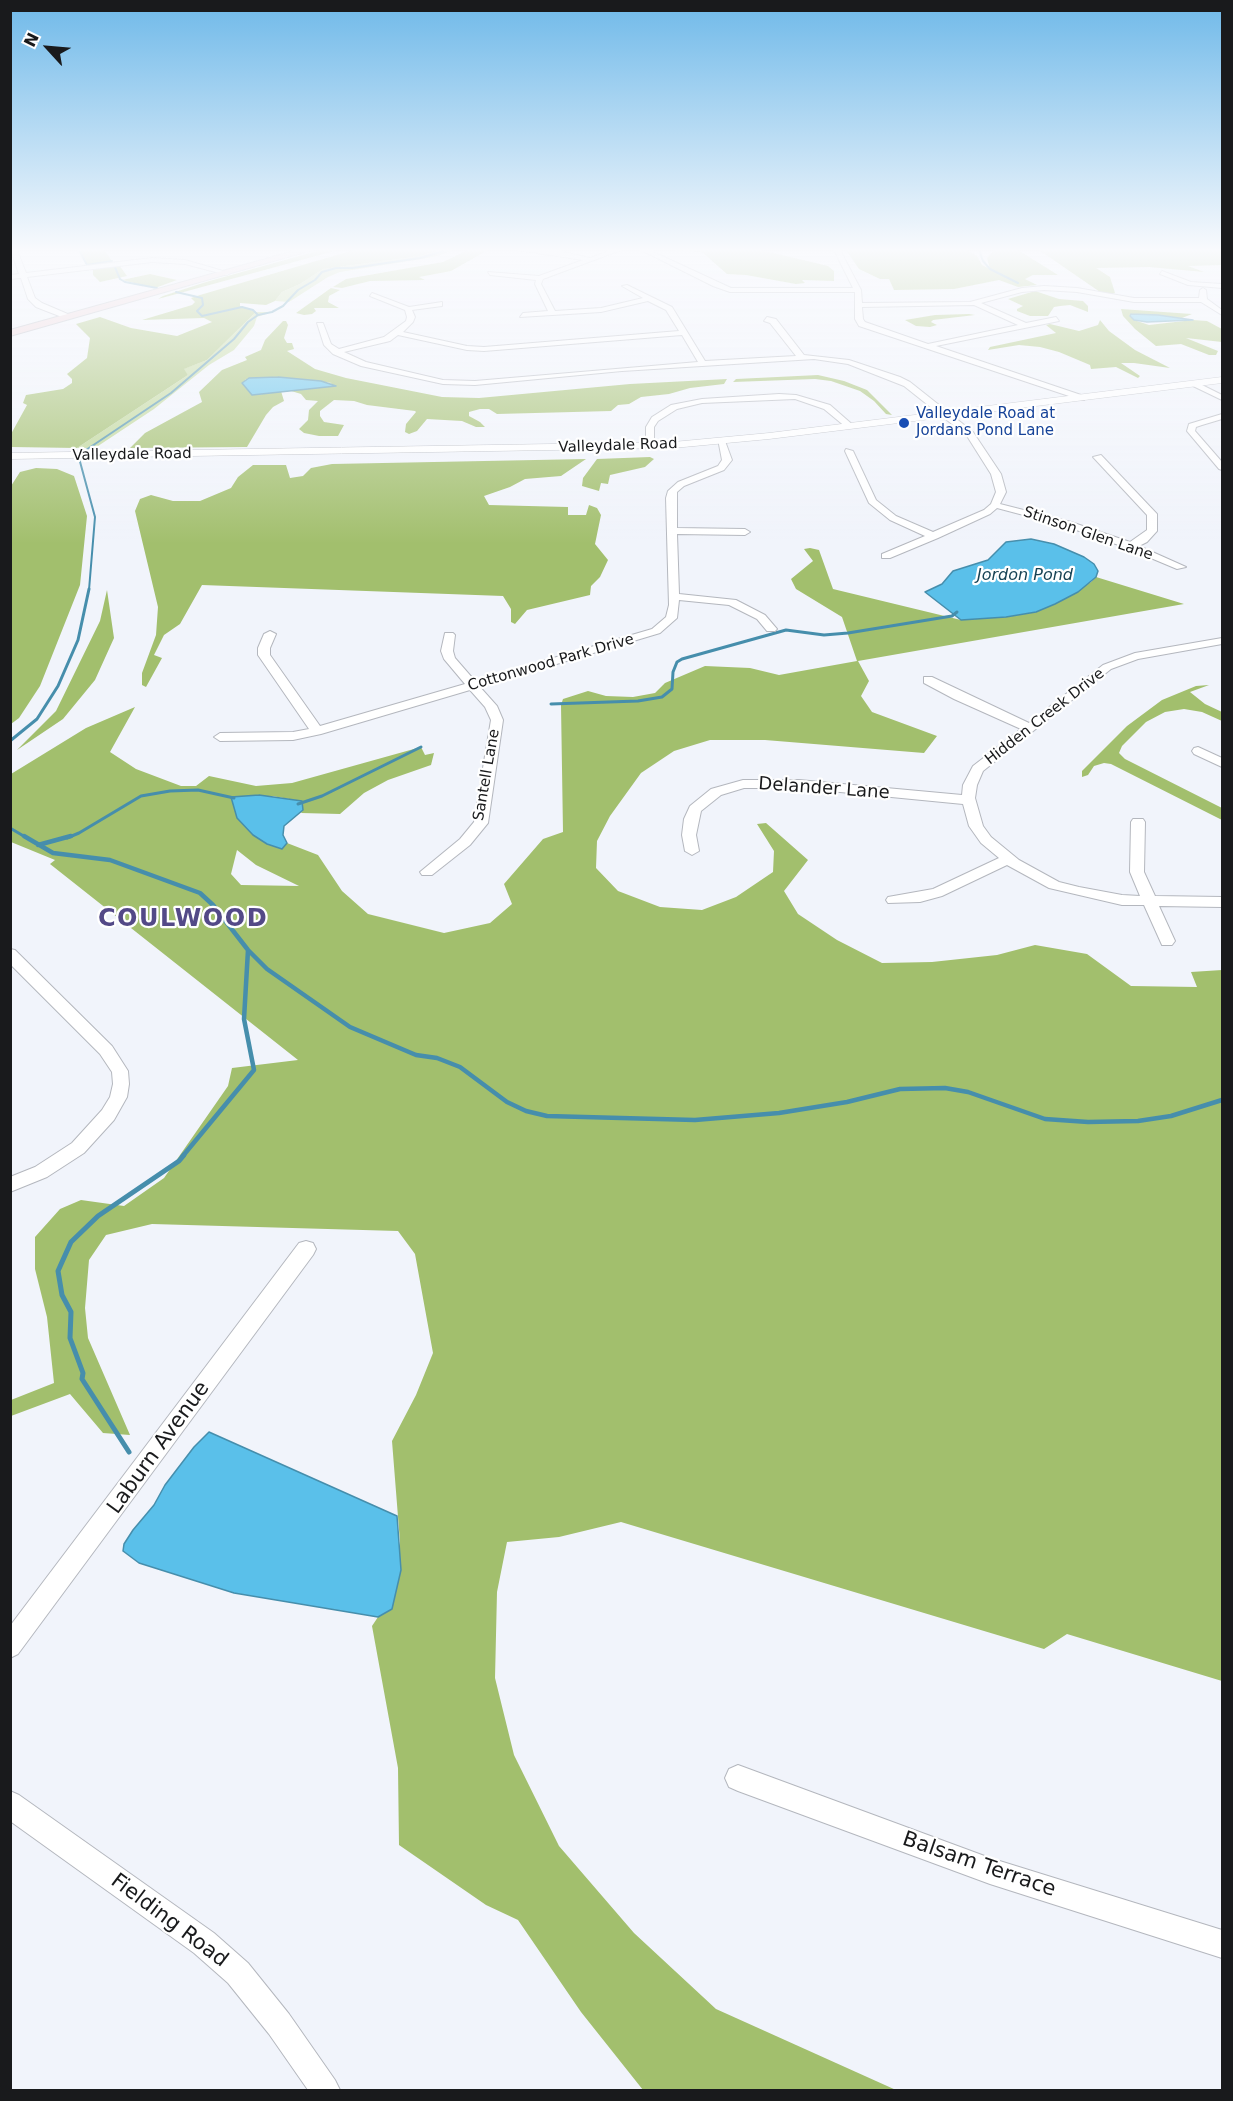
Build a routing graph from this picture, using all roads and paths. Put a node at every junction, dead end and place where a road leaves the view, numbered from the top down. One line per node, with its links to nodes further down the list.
1 (331, 348): 8 (street)
2 (353, 348): 8 (street)
3 (468, 348): 4 (street)
4 (496, 348)
5 (693, 348): 10 (street)
6 (794, 348): 9 (street)
7 (932, 348): 13 (street)
8 (336, 352): 10 (street)
9 (801, 357): 10 (street); 15 (street)
10 (703, 364)
11 (1222, 380): 12 (street, Valleydale Road)
12 (1196, 384): 13 (street, Valleydale Road); 14 (street)
13 (1081, 398): 15 (street, Valleydale Road)
14 (1222, 398)
15 (946, 414): 17 (street, Valleydale Road); 24 (street)
16 (1222, 417): 23 (street)
17 (850, 426): 18 (street, Valleydale Road); 19 (street)
18 (721, 441): 19 (street, Valleydale Road); 25 (street, Cottonwood Park Drive)
19 (650, 446): 21 (street, Valleydale Road)
20 (849, 451): 27 (street)
21 (10, 456)
22 (1098, 458): 28 (street)
23 (1222, 467)
24 (995, 505): 27 (street); 28 (street, Stinson Glen Lane)
25 (672, 531): 26 (street); 31 (street, Cottonwood Park Drive)
26 (745, 532)
27 (934, 536): 29 (street)
28 (1131, 546): 30 (street, Stinson Glen Lane)
29 (886, 556)
30 (1181, 567)
31 (674, 597): 32 (street); 37 (street, Cottonwood Park Drive)
32 (771, 628)
33 (270, 634): 39 (street)
34 (449, 635): 37 (street, Santell Lane)
35 (1221, 643): 38 (street, Hidden Creek Drive)
36 (928, 680): 38 (street)
37 (474, 686): 39 (street, Cottonwood Park Drive); 47 (street, Santell Lane)
38 (1030, 728): 43 (street, Hidden Creek Drive)
39 (318, 731): 40 (street, Cottonwood Park Drive)
40 (220, 737)
41 (1198, 752): 42 (street)
42 (1222, 763)
43 (968, 800): 45 (street, Delander Lane); 46 (street)
44 (1138, 822): 49 (street)
45 (692, 851)
46 (1008, 859): 48 (street); 49 (street)
47 (427, 872)
48 (893, 900)
49 (1148, 901): 50 (street); 51 (street)
50 (1222, 902)
51 (1167, 941)
52 (10, 954): 53 (street)
53 (10, 1185)
54 (306, 1249): 55 (street, Laburn Avenue)
55 (10, 1646)
56 (738, 1778): 58 (street, Balsam Terrace)
57 (10, 1804): 59 (street, Fielding Road)
58 (1222, 1944)
59 (325, 2091)

